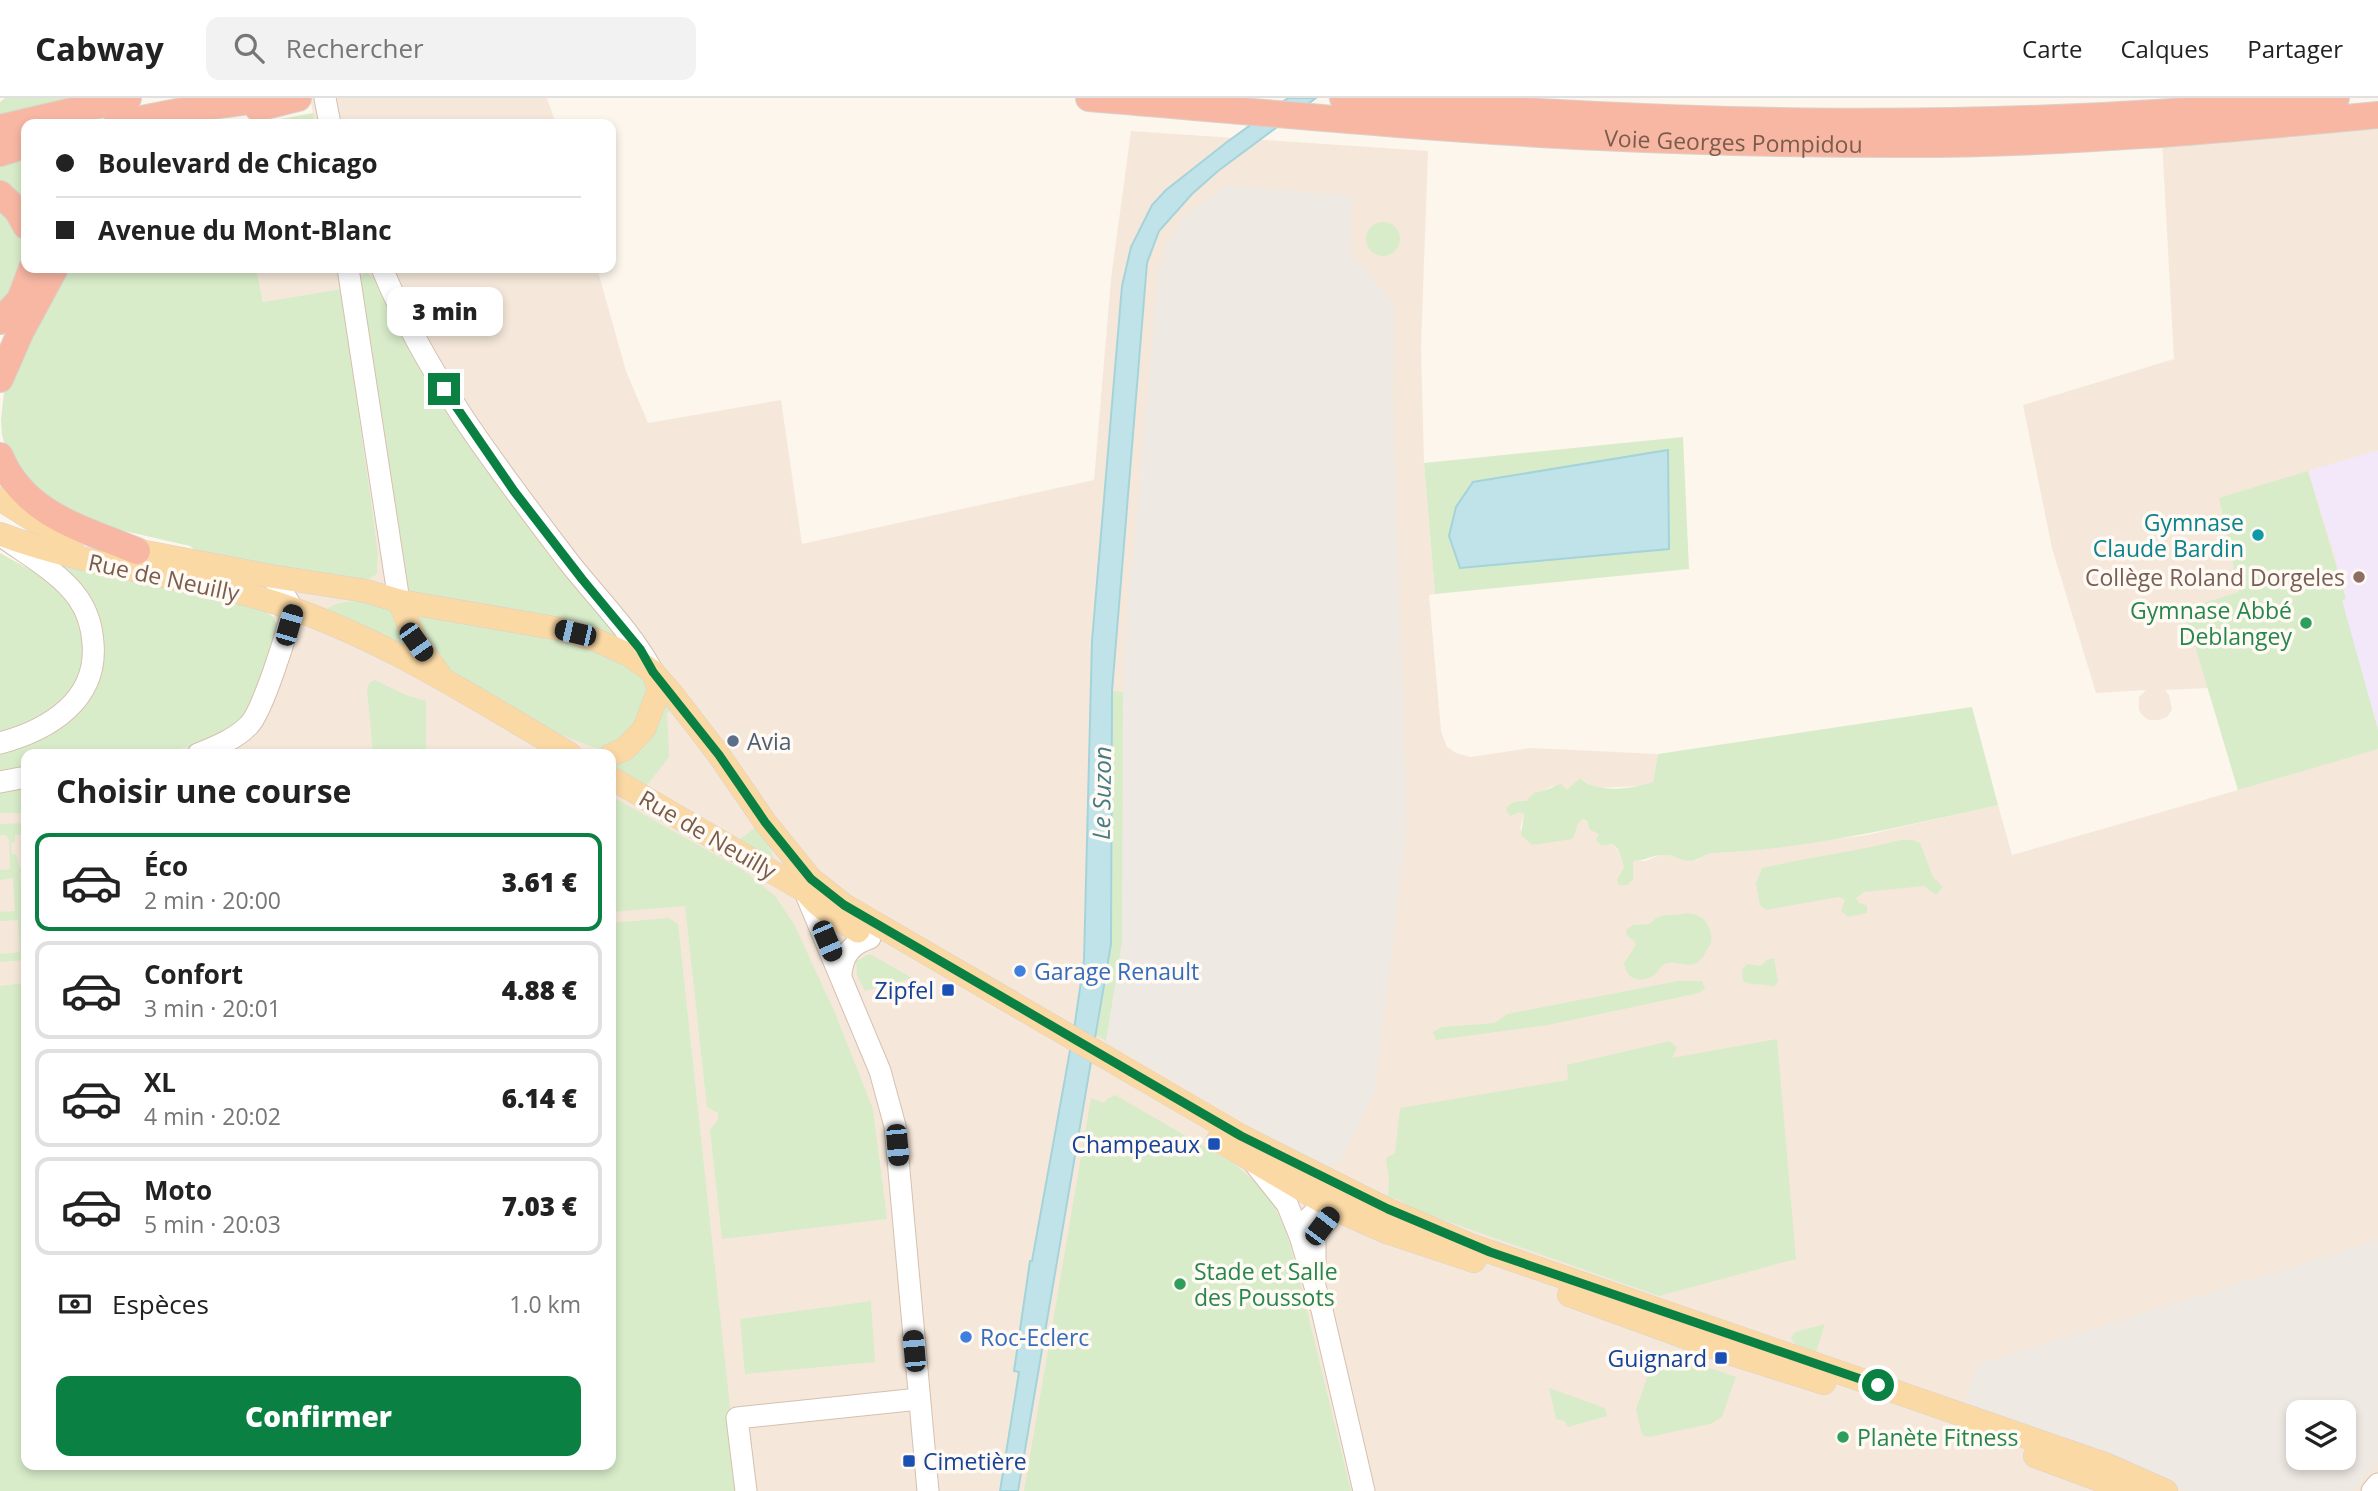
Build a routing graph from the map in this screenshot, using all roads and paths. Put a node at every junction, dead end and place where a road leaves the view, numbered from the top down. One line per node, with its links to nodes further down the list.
1 (128, 98): 9 (highway)
2 (273, 98): 10 (highway)
3 (298, 98): 11 (highway)
4 (326, 98): 12 (main road)
5 (1089, 98): 8 (highway, Voie Georges Pompidou)
6 (1343, 98): 7 (highway, Voie Georges Pompidou)
7 (2336, 98)
8 (2378, 115)
9 (38, 119)
10 (142, 119)
11 (216, 119)
12 (329, 119)
13 (21, 123): 14 (highway)
14 (0, 128)
15 (21, 146): 16 (highway)
16 (0, 152)
17 (0, 194): 18 (highway)
18 (21, 217)
19 (31, 273): 23 (highway)
20 (52, 273): 24 (highway)
21 (349, 273): 29 (main road, Rue de Neuilly)
22 (385, 273): 34 (main road)
23 (0, 321)
24 (0, 379)
25 (0, 456): 28 (highway)
26 (0, 499): 28 (main road)
27 (0, 534): 33 (main road, Rue de Neuilly); 36 (main road)
28 (138, 551): 30 (main road)
29 (391, 551): 31 (main road); 32 (main road, Rue de Neuilly)
30 (270, 576): 31 (main road); 33 (main road)
31 (359, 591): 32 (main road); 33 (main road)
32 (399, 601): 34 (main road); 35 (main road, Rue de Neuilly)
33 (293, 609): 35 (main road, Rue de Neuilly); 37 (main road)
34 (653, 672): 39 (main road); 43 (main road)
35 (440, 676): 38 (main road, Rue de Neuilly)
36 (0, 743)
37 (208, 749)
38 (562, 749)
39 (616, 753)
40 (21, 777): 41 (main road)
41 (0, 779)
42 (616, 781): 44 (main road, Rue de Neuilly)
43 (765, 822): 44 (main road); 45 (main road)
44 (805, 891): 45 (main road); 46 (main road); 47 (main road)
45 (896, 935): 48 (main road)
46 (870, 938): 47 (main road); 48 (main road)
47 (841, 974): 54 (main road)
48 (1064, 1042): 49 (main road)
49 (1100, 1063): 50 (main road); 51 (main road)
50 (1251, 1160): 51 (main road); 52 (main road)
51 (1342, 1200): 52 (main road); 53 (main road); 59 (main road); 60 (main road)
52 (1300, 1236): 53 (main road)
53 (1322, 1310): 58 (main road)
54 (919, 1399): 56 (main road); 57 (main road)
55 (2378, 1484): 61 (main road)
56 (746, 1491)
57 (928, 1491)
58 (1364, 1491)
59 (2129, 1491)
60 (2166, 1491)
61 (2372, 1491)

